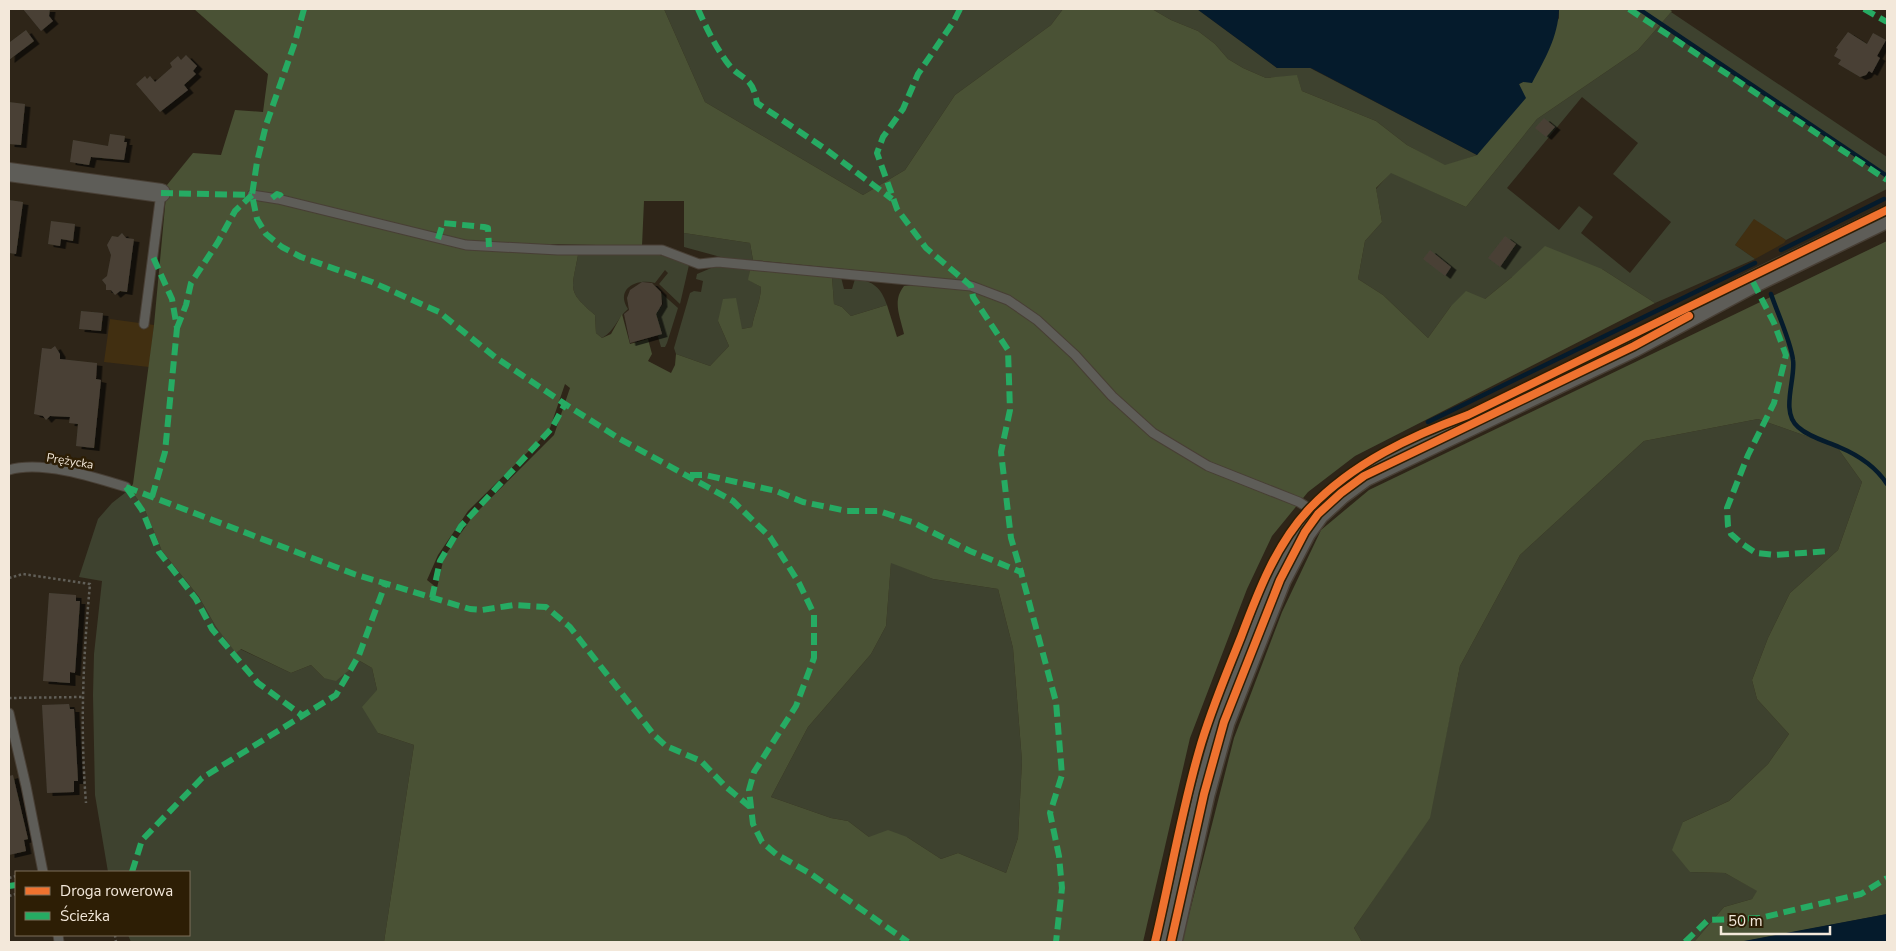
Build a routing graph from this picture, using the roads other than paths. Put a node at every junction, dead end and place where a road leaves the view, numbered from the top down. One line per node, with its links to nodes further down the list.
1 (9, 172): 2 (street)
2 (160, 193): 5 (lane)
3 (252, 195): 8 (lane)
4 (1887, 217): 8 (street)
5 (144, 324)
6 (9, 470): 7 (lane, Prężycka)
7 (126, 487)
8 (1318, 514): 11 (street)
9 (9, 714): 10 (lane)
10 (43, 871)
11 (1171, 942)

